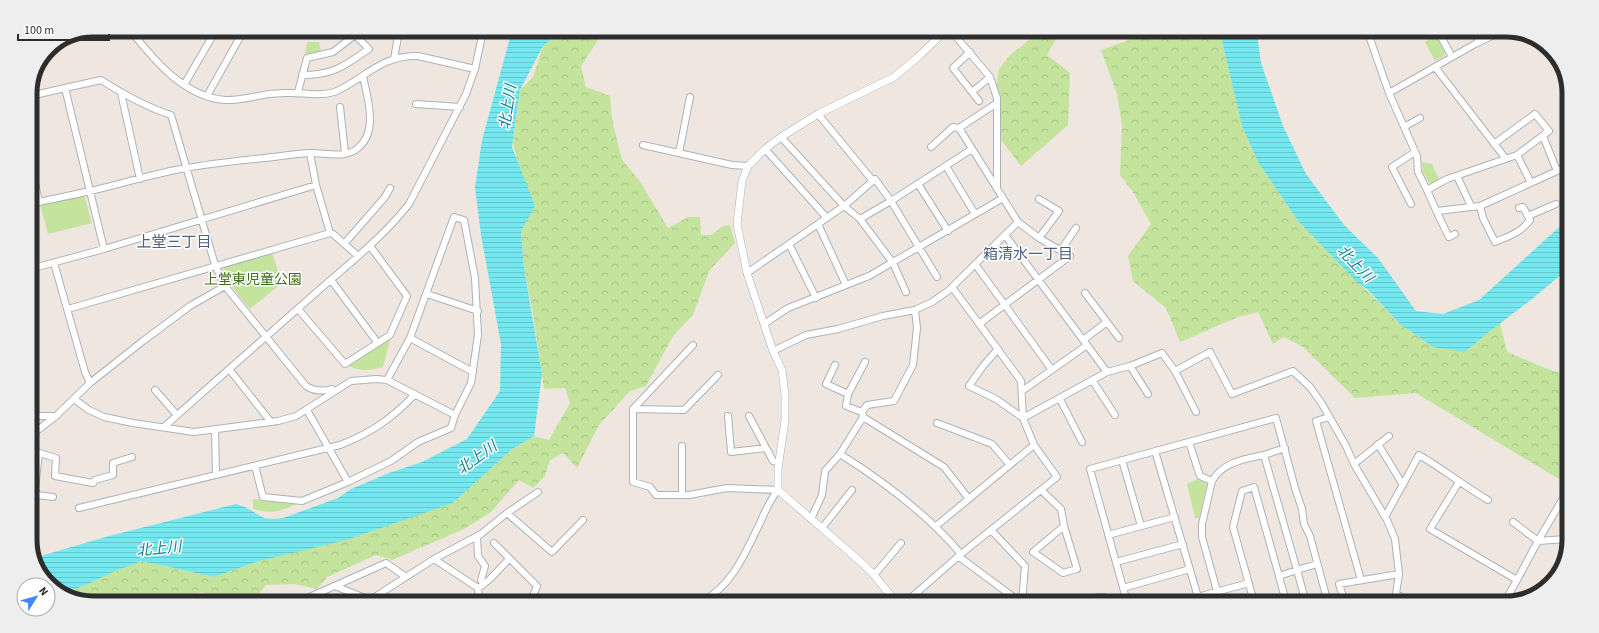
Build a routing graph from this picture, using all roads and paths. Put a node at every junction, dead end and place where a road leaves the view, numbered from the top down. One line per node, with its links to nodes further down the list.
1 (212, 37): 23 (street)
2 (240, 37): 30 (street)
3 (352, 37): 20 (street)
4 (357, 37): 20 (street)
5 (398, 37): 17 (street)
6 (481, 37): 19 (street)
7 (939, 37): 37 (street)
8 (956, 37): 15 (street)
9 (1369, 37): 28 (street)
10 (1441, 37): 16 (street)
11 (1477, 37): 14 (street)
12 (1490, 37): 14 (street)
13 (136, 38): 23 (street)
14 (1480, 42): 16 (street)
15 (970, 52): 22 (street); 26 (street)
16 (1452, 57): 18 (street)
17 (394, 59): 19 (street); 21 (street)
18 (1435, 67): 28 (street); 44 (street)
19 (474, 68): 36 (street)
20 (302, 75): 25 (street)
21 (362, 76): 25 (street); 51 (street)
22 (990, 77): 26 (street); 33 (street)
23 (184, 86): 30 (street)
24 (65, 88): 27 (street); 29 (street); 68 (street)
25 (298, 92): 30 (street)
26 (972, 92): 32 (street)
27 (120, 93): 56 (street); 60 (street)
28 (1389, 93): 39 (street)
29 (37, 94)
30 (207, 96)
31 (690, 97): 50 (street)
32 (979, 101)
33 (997, 103): 40 (street); 66 (street)
34 (416, 104): 36 (street)
35 (340, 107): 51 (street)
36 (460, 107): 96 (street)
37 (818, 114): 42 (street); 61 (street)
38 (1420, 118): 39 (street)
39 (1404, 127): 48 (street)
40 (959, 128): 45 (street); 47 (street)
41 (1543, 136): 44 (street); 52 (street); 58 (street)
42 (781, 137): 46 (street); 76 (street)
43 (643, 144): 50 (street)
44 (1494, 144): 53 (street)
45 (931, 147)
46 (765, 149): 54 (street); 83 (street)
47 (972, 149): 55 (street); 66 (street)
48 (1415, 152): 67 (street); 74 (street)
49 (310, 153): 51 (street); 56 (street); 64 (street)
50 (679, 153): 54 (street)
51 (346, 154)
52 (1517, 155): 53 (street); 62 (street)
53 (1506, 159): 59 (street)
54 (748, 166): 106 (street)
55 (946, 166): 63 (street); 81 (street)
56 (187, 168): 60 (street); 85 (street)
57 (1562, 169): 58 (street)
58 (1557, 171): 62 (street)
59 (1457, 176): 67 (street); 77 (street)
60 (140, 179): 68 (street)
61 (873, 181): 72 (street); 76 (street)
62 (1531, 183): 78 (street)
63 (918, 184): 72 (street); 89 (street)
64 (316, 185): 85 (street); 90 (street)
65 (390, 188): 94 (street)
66 (997, 189): 70 (street)
67 (1427, 190): 80 (street)
68 (90, 191): 73 (street); 98 (street)
69 (37, 193): 73 (street)
70 (1003, 198): 81 (street); 86 (street)
71 (1039, 199): 93 (street)
72 (891, 201): 84 (street); 97 (street)
73 (39, 202)
74 (1411, 204)
75 (1556, 204): 82 (street)
76 (844, 206): 83 (street); 84 (street)
77 (1471, 206): 78 (street); 80 (street)
78 (1480, 206): 82 (street)
79 (1520, 208): 82 (street)
80 (1437, 211): 91 (street)
81 (975, 214): 89 (street)
82 (1528, 216)
83 (827, 218): 87 (street)
84 (860, 219): 102 (street)
85 (202, 220): 98 (street); 104 (street)
86 (1018, 222): 92 (street); 93 (street)
87 (818, 224): 95 (street); 110 (street)
88 (1076, 228): 99 (street)
89 (948, 231): 97 (street)
90 (330, 233): 94 (street); 104 (street)
91 (1455, 234)
92 (1005, 235): 103 (street); 109 (street)
93 (1039, 238): 99 (street)
94 (344, 244): 100 (street)
95 (789, 244): 106 (street); 116 (street)
96 (370, 246): 100 (street); 128 (street)
97 (919, 248): 102 (street); 107 (street)
98 (104, 249): 101 (street)
99 (1061, 250): 109 (street)
100 (358, 256): 108 (street)
101 (54, 263): 105 (street); 118 (street)
102 (893, 263): 110 (street); 113 (street)
103 (975, 264): 112 (street); 117 (street)
104 (215, 265): 111 (street); 118 (street)
105 (37, 267)
106 (746, 273): 123 (street)
107 (937, 277)
108 (331, 280): 119 (street); 128 (street)
109 (1038, 280): 117 (street); 129 (street)
110 (846, 285): 116 (street)
111 (225, 286): 125 (street); 144 (street)
112 (952, 287): 120 (street); 124 (street)
113 (906, 292)
114 (427, 294): 121 (street); 121 (street); 126 (street)
115 (1084, 294): 122 (street)
116 (816, 298): 123 (street)
117 (1005, 305): 124 (street); 137 (street)
118 (68, 309): 144 (street)
119 (298, 309): 125 (street); 128 (street)
120 (915, 310): 132 (street); 156 (street)
121 (478, 312): 139 (street)
122 (1107, 322): 127 (street); 129 (street)
123 (764, 324): 132 (street)
124 (979, 324): 131 (street)
125 (265, 336): 136 (street); 145 (street)
126 (410, 338): 139 (street); 142 (street)
127 (1119, 338)
128 (377, 342)
129 (1085, 342): 137 (street); 140 (street)
130 (693, 344): 153 (street)
131 (998, 349): 147 (street); 165 (street)
132 (774, 351): 186 (street)
133 (865, 362): 149 (street)
134 (834, 365): 149 (street)
135 (1130, 366): 138 (street); 140 (street); 150 (street)
136 (229, 369): 157 (street); 166 (street)
137 (1052, 370): 147 (street)
138 (1176, 371): 155 (street); 164 (street)
139 (473, 372): 158 (street)
140 (1107, 372): 143 (street)
141 (718, 375): 153 (street)
142 (387, 380): 145 (street); 148 (street)
143 (1092, 380): 152 (street); 159 (street)
144 (90, 383): 151 (street)
145 (342, 385): 154 (street)
146 (155, 390): 157 (street)
147 (1022, 391): 165 (street)
148 (415, 394): 158 (street); 177 (street)
149 (848, 394): 156 (street)
150 (1148, 394)
151 (74, 399): 161 (street); 168 (street)
152 (1060, 399): 165 (street); 172 (street)
153 (633, 409): 201 (street)
154 (307, 410): 166 (street); 177 (street)
155 (1196, 412)
156 (862, 414): 182 (street); 203 (street)
157 (177, 415): 168 (street)
158 (455, 415): 193 (street)
159 (1115, 415)
160 (37, 416): 161 (street)
161 (56, 416): 170 (street)
162 (728, 416): 178 (street)
163 (749, 416): 178 (street)
164 (1329, 417): 187 (street); 236 (street)
165 (1023, 418): 175 (street)
166 (271, 422): 169 (street)
167 (937, 423): 188 (street)
168 (164, 427): 169 (street)
169 (215, 429): 191 (street)
170 (37, 431)
171 (1389, 436): 174 (street)
172 (1082, 442)
173 (1189, 442): 179 (street); 180 (street); 192 (street)
174 (1378, 444): 187 (street); 195 (street)
175 (1034, 445): 188 (street); 198 (street)
176 (682, 446): 201 (street)
177 (328, 448): 189 (street); 193 (street)
178 (766, 448): 186 (street)
179 (1285, 448): 183 (street); 229 (street)
180 (1156, 451): 185 (street); 208 (street)
181 (39, 453): 184 (street); 190 (street)
182 (840, 454): 210 (street); 213 (street)
183 (1264, 455): 192 (street); 231 (street)
184 (132, 457)
185 (1122, 460): 215 (street); 219 (street)
186 (779, 462): 196 (street)
187 (1354, 464): 209 (street)
188 (1010, 465): 203 (street)
189 (255, 466): 191 (street); 193 (street)
190 (37, 471)
191 (216, 475): 206 (street)
192 (1212, 481): 242 (street)
193 (348, 482)
194 (1459, 482): 195 (street); 204 (street); 237 (street)
195 (1402, 485): 209 (street)
196 (778, 490): 201 (street); 210 (street); 248 (street)
197 (852, 490): 216 (street)
198 (1041, 490): 214 (street); 217 (street)
199 (538, 492): 207 (street)
200 (37, 495): 202 (street)
201 (682, 495)
202 (53, 498)
203 (969, 499): 213 (street)
204 (1488, 500)
205 (1562, 500): 221 (street)
206 (79, 508)
207 (507, 513): 211 (street); 218 (street)
208 (1175, 517): 215 (street); 224 (street)
209 (1385, 517): 232 (street)
210 (811, 519): 216 (street)
211 (583, 520)
212 (1512, 522): 221 (street)
213 (936, 526): 225 (street)
214 (1064, 526): 214 (street)
215 (1141, 526): 219 (street)
216 (822, 528): 233 (street)
217 (991, 530): 225 (street); 252 (street)
218 (477, 536): 226 (street); 240 (street)
219 (1108, 536): 228 (street)
220 (1562, 539): 221 (street)
221 (1538, 541): 237 (street)
222 (494, 543): 227 (street)
223 (901, 543): 233 (street)
224 (1183, 544): 228 (street); 230 (street)
225 (959, 555): 250 (street); 251 (street)
226 (434, 559): 235 (street); 240 (street)
227 (509, 559): 240 (street); 247 (street)
228 (1116, 562): 241 (street)
229 (1317, 564): 231 (street); 260 (street)
230 (1190, 569): 241 (street); 254 (street)
231 (1297, 570): 234 (street); 259 (street)
232 (1399, 574): 236 (street); 262 (street)
233 (874, 575): 249 (street)
234 (1279, 576): 238 (street); 258 (street)
235 (406, 577): 239 (street); 245 (street)
236 (1361, 580): 261 (street)
237 (1517, 580): 263 (street)
238 (1249, 583): 242 (street); 257 (street)
239 (336, 586): 243 (street); 244 (street)
240 (481, 586): 246 (street)
241 (1123, 588): 253 (street)
242 (1217, 592): 255 (street); 256 (street)
243 (312, 596)
244 (362, 596)
245 (378, 596)
246 (480, 596)
247 (533, 596)
248 (710, 596)
249 (888, 596)
250 (913, 596)
251 (1013, 596)
252 (1022, 596)
253 (1125, 596)
254 (1198, 596)
255 (1202, 596)
256 (1218, 596)
257 (1252, 596)
258 (1284, 596)
259 (1304, 596)
260 (1326, 596)
261 (1343, 596)
262 (1400, 596)
263 (1508, 596)

